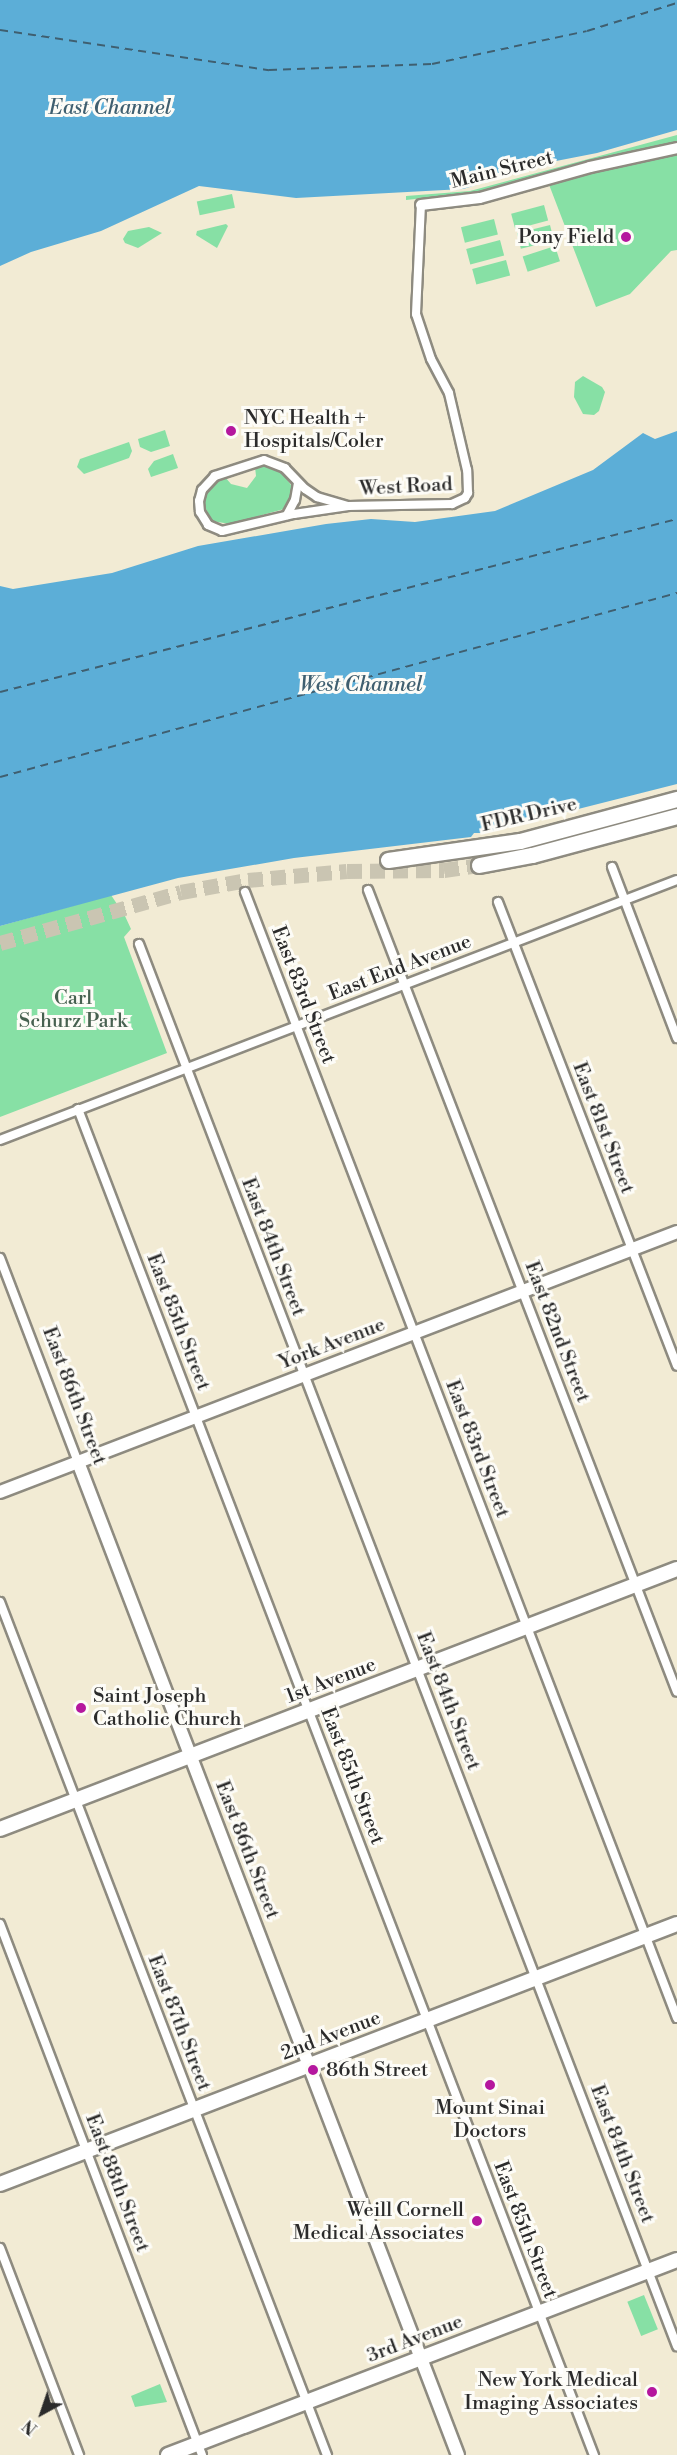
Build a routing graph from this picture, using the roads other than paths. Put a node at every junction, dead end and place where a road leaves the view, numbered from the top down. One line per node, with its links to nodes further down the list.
1 (677, 148): 2 (street, Main Street)
2 (421, 205): 4 (street, Main Street)
3 (298, 483): 5 (street, West Road); 6 (street); 6 (street, West Road)
4 (465, 498): 5 (street, West Road)
5 (348, 506): 6 (street, West Road)
6 (287, 515)
7 (677, 799): 9 (highway, FDR Drive)
8 (677, 816): 10 (highway, FDR Drive)
9 (388, 860)
10 (479, 865)
11 (612, 867): 15 (street)
12 (677, 880): 15 (street, East End Avenue)
13 (368, 890): 19 (street, East 82nd Street)
14 (245, 892): 20 (street, East 83rd Street)
15 (625, 900): 17 (street, East End Avenue); 21 (street)
16 (498, 902): 17 (street, East 81st Street)
17 (514, 942): 19 (street, East End Avenue); 26 (street, East 81st Street)
18 (139, 944): 22 (street, East 84th Street)
19 (405, 984): 20 (street, East End Avenue); 28 (street, East 82nd Street)
20 (296, 1026): 22 (street, East End Avenue); 29 (street, East 83rd Street)
21 (677, 1038)
22 (187, 1068): 23 (street, East End Avenue); 31 (street, East 84th Street)
23 (78, 1109): 24 (street, East End Avenue); 32 (street, East 85th Street)
24 (0, 1140)
25 (677, 1232): 26 (main road, York Avenue)
26 (632, 1249): 28 (main road, York Avenue); 30 (street, East 81st Street)
27 (0, 1258): 33 (street, East 86th Street)
28 (523, 1291): 29 (main road, York Avenue); 36 (street, East 82nd Street)
29 (414, 1333): 31 (main road, York Avenue); 38 (street, East 83rd Street)
30 (677, 1366)
31 (305, 1375): 32 (main road, York Avenue); 39 (street, East 84th Street)
32 (196, 1416): 33 (main road, York Avenue); 41 (street, East 85th Street)
33 (78, 1462): 34 (main road, York Avenue); 42 (main road, East 86th Street)
34 (0, 1492)
35 (677, 1569): 36 (main road, 1st Avenue)
36 (636, 1585): 38 (main road, 1st Avenue); 40 (street, East 82nd Street)
37 (0, 1602): 43 (street, East 87th Street)
38 (527, 1627): 39 (main road, 1st Avenue); 47 (street, East 83rd Street)
39 (418, 1668): 41 (main road, 1st Avenue); 48 (street, East 84th Street)
40 (677, 1692)
41 (309, 1710): 42 (main road, 1st Avenue); 50 (street, East 85th Street)
42 (190, 1756): 43 (main road, 1st Avenue); 51 (main road, East 86th Street)
43 (76, 1800): 44 (main road, 1st Avenue); 52 (street, East 87th Street)
44 (0, 1829)
45 (0, 1924): 53 (street, East 88th Street)
46 (677, 1924): 47 (main road, 2nd Avenue)
47 (646, 1936): 48 (main road, 2nd Avenue); 49 (street, East 83rd Street)
48 (536, 1978): 50 (main road, 2nd Avenue); 57 (street, East 84th Street)
49 (677, 2018)
50 (428, 2020): 51 (main road, 2nd Avenue); 58 (street, East 85th Street)
51 (309, 2066): 52 (main road, 2nd Avenue); 60 (main road, East 86th Street)
52 (194, 2109): 53 (main road, 2nd Avenue); 61 (street, East 87th Street)
53 (87, 2150): 54 (main road, 2nd Avenue); 62 (street, East 88th Street)
54 (0, 2184)
55 (0, 2248): 63 (street)
56 (677, 2260): 57 (main road, 3rd Avenue)
57 (648, 2271): 58 (main road, 3rd Avenue); 59 (street, East 84th Street)
58 (539, 2312): 60 (main road, 3rd Avenue); 67 (street, East 85th Street)
59 (677, 2346)
60 (421, 2358): 61 (main road, 3rd Avenue); 66 (main road, East 86th Street)
61 (306, 2402): 62 (main road, 3rd Avenue); 65 (street, East 87th Street)
62 (200, 2449): 64 (main road, 3rd Avenue)
63 (79, 2455)
64 (168, 2455)
65 (327, 2455)
66 (458, 2455)
67 (594, 2455)

